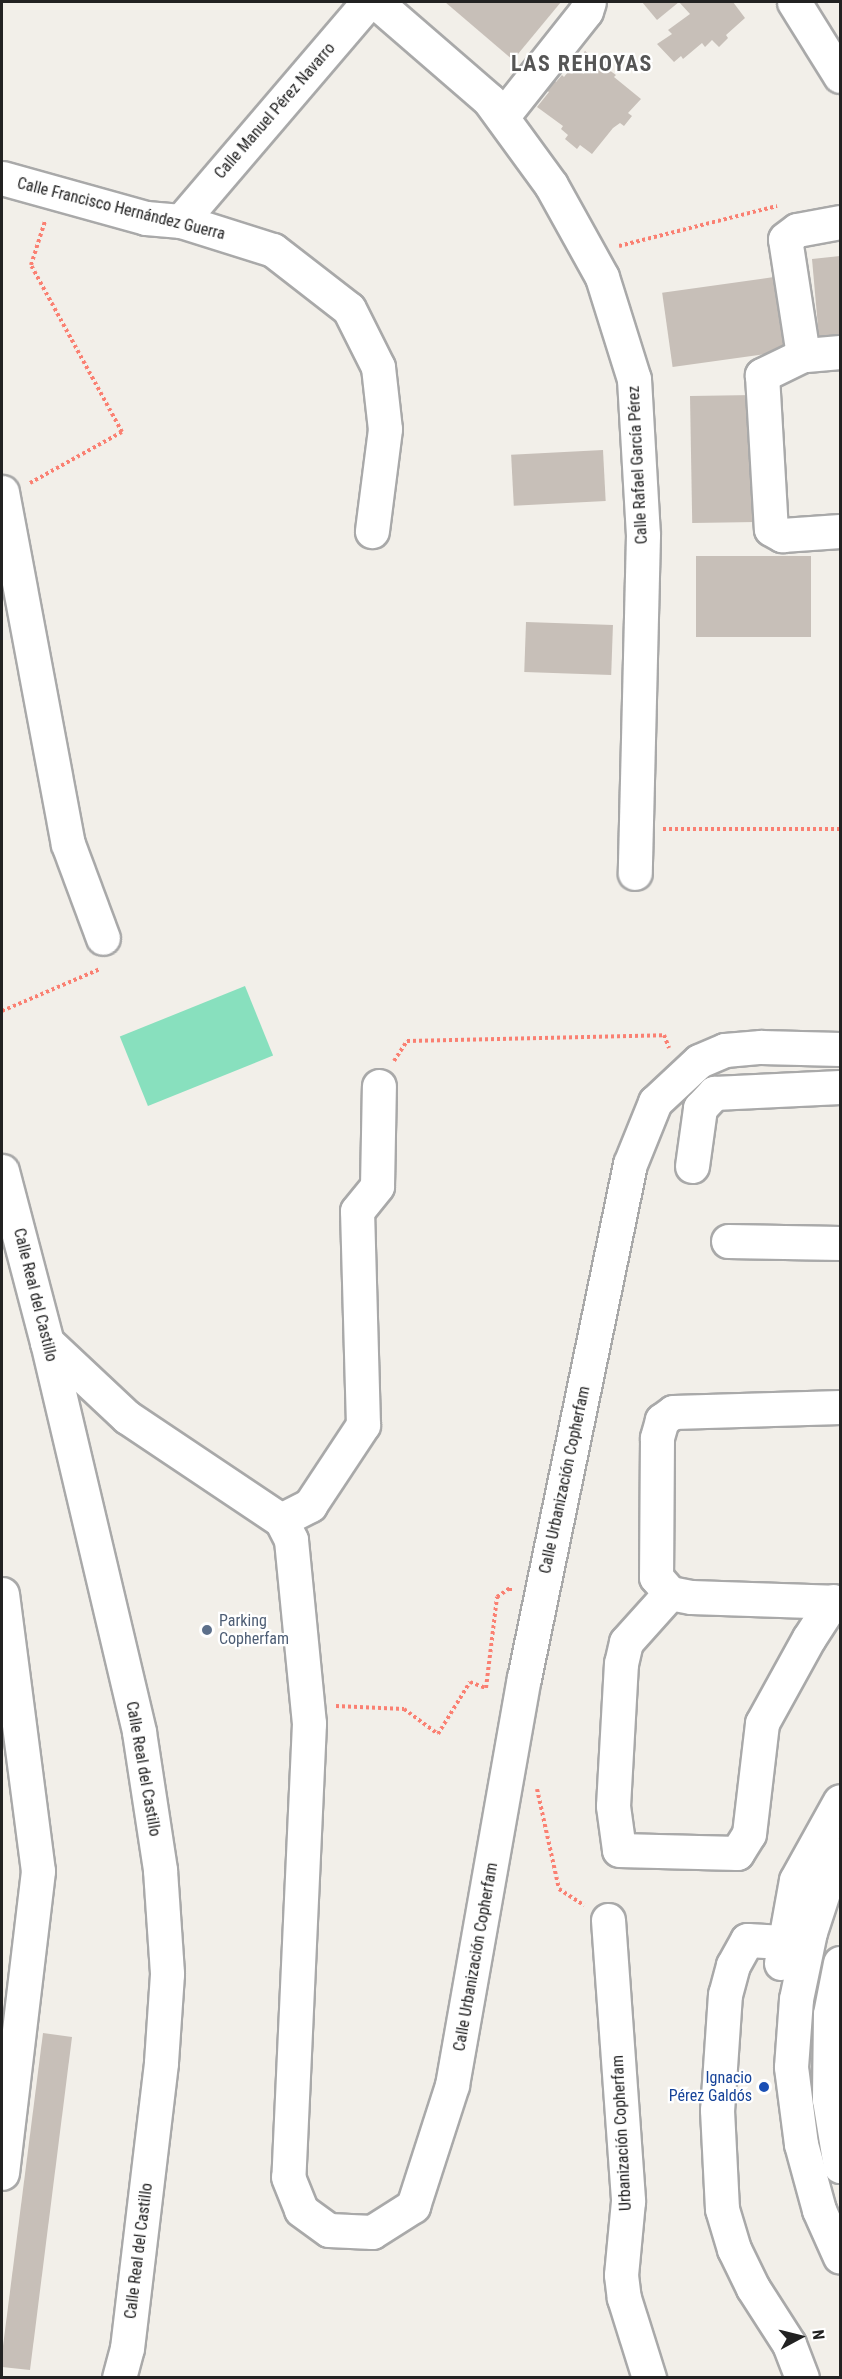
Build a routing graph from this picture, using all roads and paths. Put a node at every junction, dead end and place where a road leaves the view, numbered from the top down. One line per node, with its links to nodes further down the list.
1 (368, 2): 9 (street, Calle Manuel Pérez Navarro)
2 (376, 2): 6 (street, Calle Rafael García Pérez)
3 (589, 2): 6 (street)
4 (794, 2): 5 (street)
5 (840, 76)
6 (502, 117): 20 (street, Calle Rafael García Pérez)
7 (2, 178): 9 (street, Calle Francisco Hernández Guerra)
8 (783, 205): 12 (path)
9 (181, 221): 16 (street, Calle Francisco Hernández Guerra)
10 (840, 222): 14 (street)
11 (56, 224): 15 (path)
12 (609, 248)
13 (840, 352): 14 (street)
14 (803, 355): 17 (street)
15 (14, 489): 21 (street)
16 (372, 531)
17 (840, 531)
18 (660, 829): 19 (path)
19 (840, 829)
20 (635, 873)
21 (104, 938): 22 (path)
22 (2, 1011)
23 (840, 1050): 24 (street, Calle Urbanización Copherfam)
24 (679, 1077): 25 (path); 33 (street, Calle Urbanización Copherfam)
25 (379, 1086): 33 (street)
26 (840, 1087): 27 (street)
27 (692, 1166)
28 (2, 1171): 31 (street, Calle Real del Castillo)
29 (728, 1241): 30 (street)
30 (840, 1243)
31 (46, 1342): 33 (street); 49 (street, Calle Real del Castillo)
32 (840, 1407): 34 (street)
33 (281, 1520)
34 (670, 1593): 37 (street); 37 (street)
35 (2, 1594): 47 (street)
36 (510, 1599): 38 (path)
37 (837, 1602)
38 (332, 1696)
39 (538, 1779): 42 (path)
40 (840, 1801): 43 (street)
41 (840, 1854): 45 (street)
42 (608, 1920): 51 (street, Urbanización Copherfam)
43 (784, 1942): 45 (street); 52 (street)
44 (840, 1963): 46 (street)
45 (801, 2144): 48 (street)
46 (840, 2166)
47 (2, 2173)
48 (840, 2257)
49 (123, 2363): 50 (street)
50 (142, 2378)
51 (649, 2378)
52 (802, 2378)

